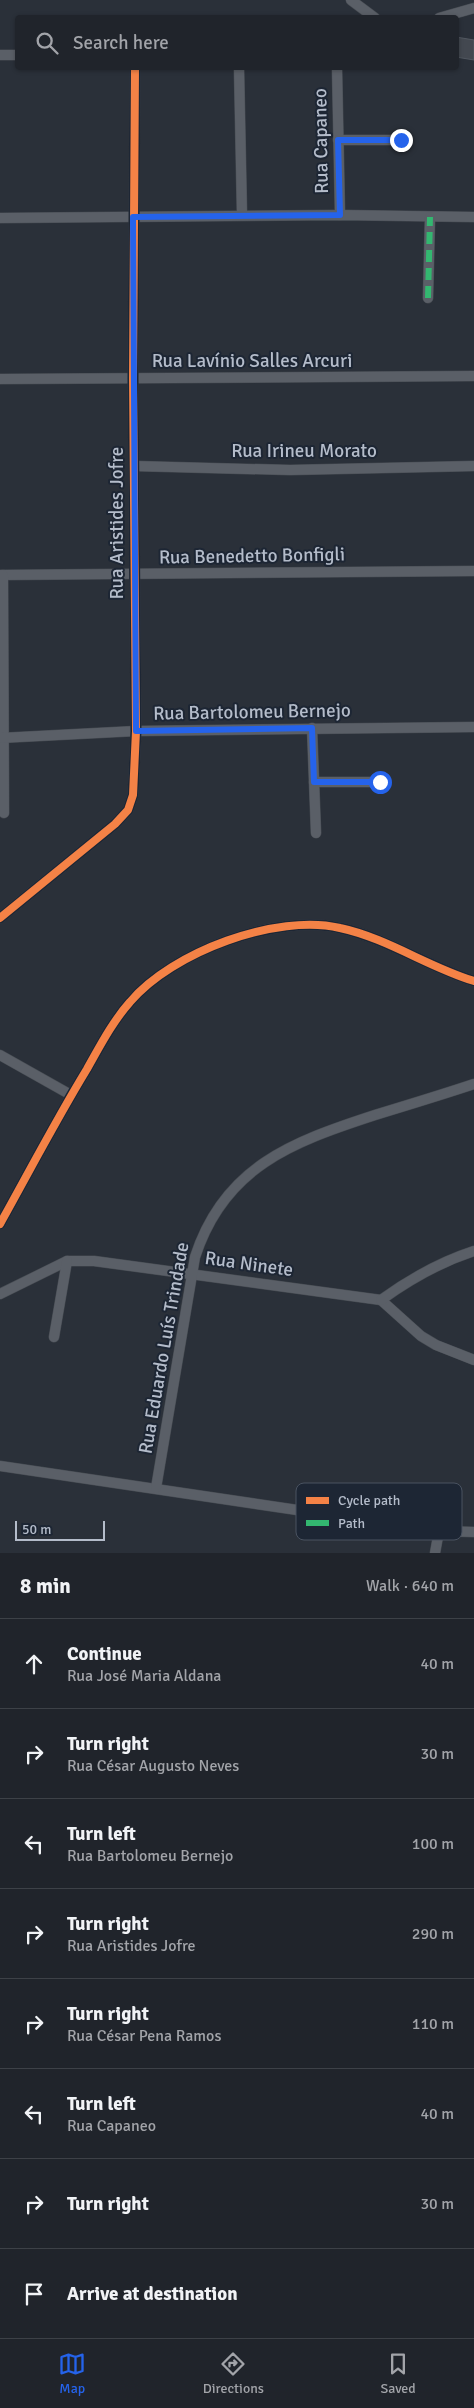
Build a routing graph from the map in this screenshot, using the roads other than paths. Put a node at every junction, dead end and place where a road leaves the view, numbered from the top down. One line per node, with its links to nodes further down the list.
1 (351, 0): 3 (street)
2 (474, 8): 4 (street)
3 (371, 15)
4 (450, 15)
5 (0, 55): 6 (street)
6 (15, 55)
7 (135, 70): 14 (street, Rua Aristides Jofre)
8 (239, 70): 12 (street)
9 (337, 70): 10 (street, Rua Capaneo)
10 (338, 140): 11 (street); 13 (street, Rua Capaneo)
11 (401, 140)
12 (242, 215): 13 (street); 14 (street)
13 (340, 215): 15 (street)
14 (133, 217): 17 (street); 21 (street, Rua Aristides Jofre)
15 (430, 217): 16 (street); 18 (street)
16 (474, 217)
17 (0, 218)
18 (428, 298)
19 (474, 376): 21 (street, Rua Lavínio Salles Arcuri)
20 (0, 379): 21 (street, Rua Lavínio Salles Arcuri)
21 (133, 379): 22 (street, Rua Aristides Jofre)
22 (134, 466): 23 (street, Rua Irineu Morato); 26 (street, Rua Aristides Jofre)
23 (474, 466)
24 (474, 571): 26 (street, Rua Benedetto Bonfigli)
25 (2, 574): 26 (street, Rua Benedetto Bonfigli); 30 (street)
26 (135, 574): 29 (street, Rua Aristides Jofre)
27 (474, 727): 28 (street, Rua Bartolomeu Bernejo)
28 (312, 728): 29 (street, Rua Bartolomeu Bernejo); 31 (street)
29 (136, 731): 30 (street, Rua Bartolomeu Bernejo); 35 (street, Rua Aristides Jofre)
30 (2, 738): 33 (street)
31 (314, 782): 32 (street); 34 (street)
32 (380, 782)
33 (4, 813)
34 (316, 833)
35 (0, 918)
36 (474, 981): 39 (street)
37 (0, 1055): 39 (street)
38 (474, 1084): 43 (street, Rua Eduardo Luís Trindade)
39 (71, 1095): 40 (street)
40 (0, 1224)
41 (474, 1251): 45 (street)
42 (67, 1261): 43 (street, Rua Ninete); 44 (street, Rua Ninete); 46 (street)
43 (194, 1274): 45 (street, Rua Ninete); 49 (street, Rua Eduardo Luís Trindade)
44 (0, 1294)
45 (381, 1300): 47 (street)
46 (54, 1337)
47 (474, 1360)
48 (0, 1466): 49 (street)
49 (156, 1488): 50 (street)
50 (296, 1509)
51 (437, 1540): 52 (street)
52 (435, 1553)

